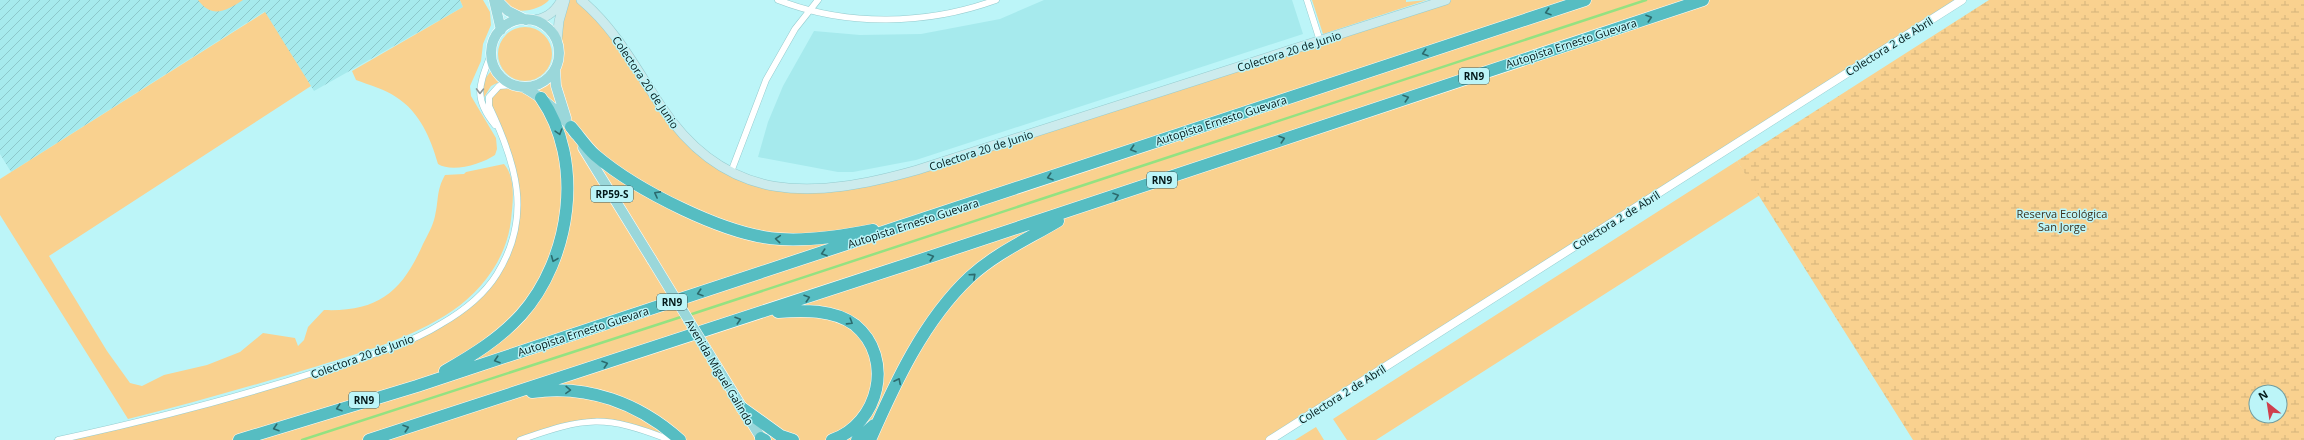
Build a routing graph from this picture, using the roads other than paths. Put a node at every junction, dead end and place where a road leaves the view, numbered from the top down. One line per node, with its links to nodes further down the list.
1 (496, 0): 13 (main road); 14 (main road)
2 (563, 0): 13 (main road); 15 (main road)
3 (581, 0): 23 (main road, Colectora 20 de Junio)
4 (778, 0): 12 (street)
5 (818, 0): 12 (street)
6 (996, 0): 12 (street)
7 (1307, 0): 16 (street)
8 (1446, 0): 16 (main road, Colectora 20 de Junio)
9 (1586, 0): 25 (highway, Autopista Ernesto Guevara / RN9, one-way to 25)
10 (1703, 0): 24 (highway, Autopista Ernesto Guevara / RN9, one-way to 10)
11 (1962, 0): 42 (street, Colectora 2 de Abril)
12 (810, 10): 23 (street)
13 (528, 20): 14 (main road); 15 (main road)
14 (501, 30): 17 (main road)
15 (557, 41): 18 (main road)
16 (1320, 41): 23 (main road, Colectora 20 de Junio)
17 (491, 54): 19 (main road); 22 (street, Colectora 20 de Junio, one-way to 22)
18 (555, 69): 19 (main road); 21 (main road, Avenida Miguel Galindo / RP59-S)
19 (519, 86): 20 (main road, Avenida Miguel Galindo / RP59-S); 22 (street, Colectora 20 de Junio)
20 (541, 98): 21 (main road, Avenida Miguel Galindo / RP59-S); 27 (highway, one-way to 27)
21 (569, 124): 25 (highway, one-way to 21); 29 (main road, Avenida Miguel Galindo / RP59-S, bridge)
22 (497, 128): 32 (street, Colectora 20 de Junio)
23 (731, 172)
24 (1079, 209): 26 (highway, Autopista Ernesto Guevara / RN9, one-way to 24); 30 (highway, one-way to 24)
25 (927, 219): 27 (highway, Autopista Ernesto Guevara / RN9, one-way to 27)
26 (757, 314): 28 (highway, Autopista Ernesto Guevara / RN9, one-way to 26); 39 (highway, one-way to 39)
27 (417, 386): 33 (highway, Autopista Ernesto Guevara / RN9, one-way to 33)
28 (501, 397): 34 (highway, Autopista Ernesto Guevara / RN9, one-way to 28); 37 (highway, one-way to 37)
29 (742, 408): 31 (main road, Avenida Miguel Galindo / RP59-S); 38 (highway)
30 (880, 416): 40 (highway); 41 (highway)
31 (762, 439)
32 (58, 440)
33 (240, 440)
34 (369, 440)
35 (520, 440): 36 (street)
36 (670, 440)
37 (680, 440)
38 (793, 440)
39 (832, 440)
40 (857, 440)
41 (870, 440)
42 (1270, 440)

